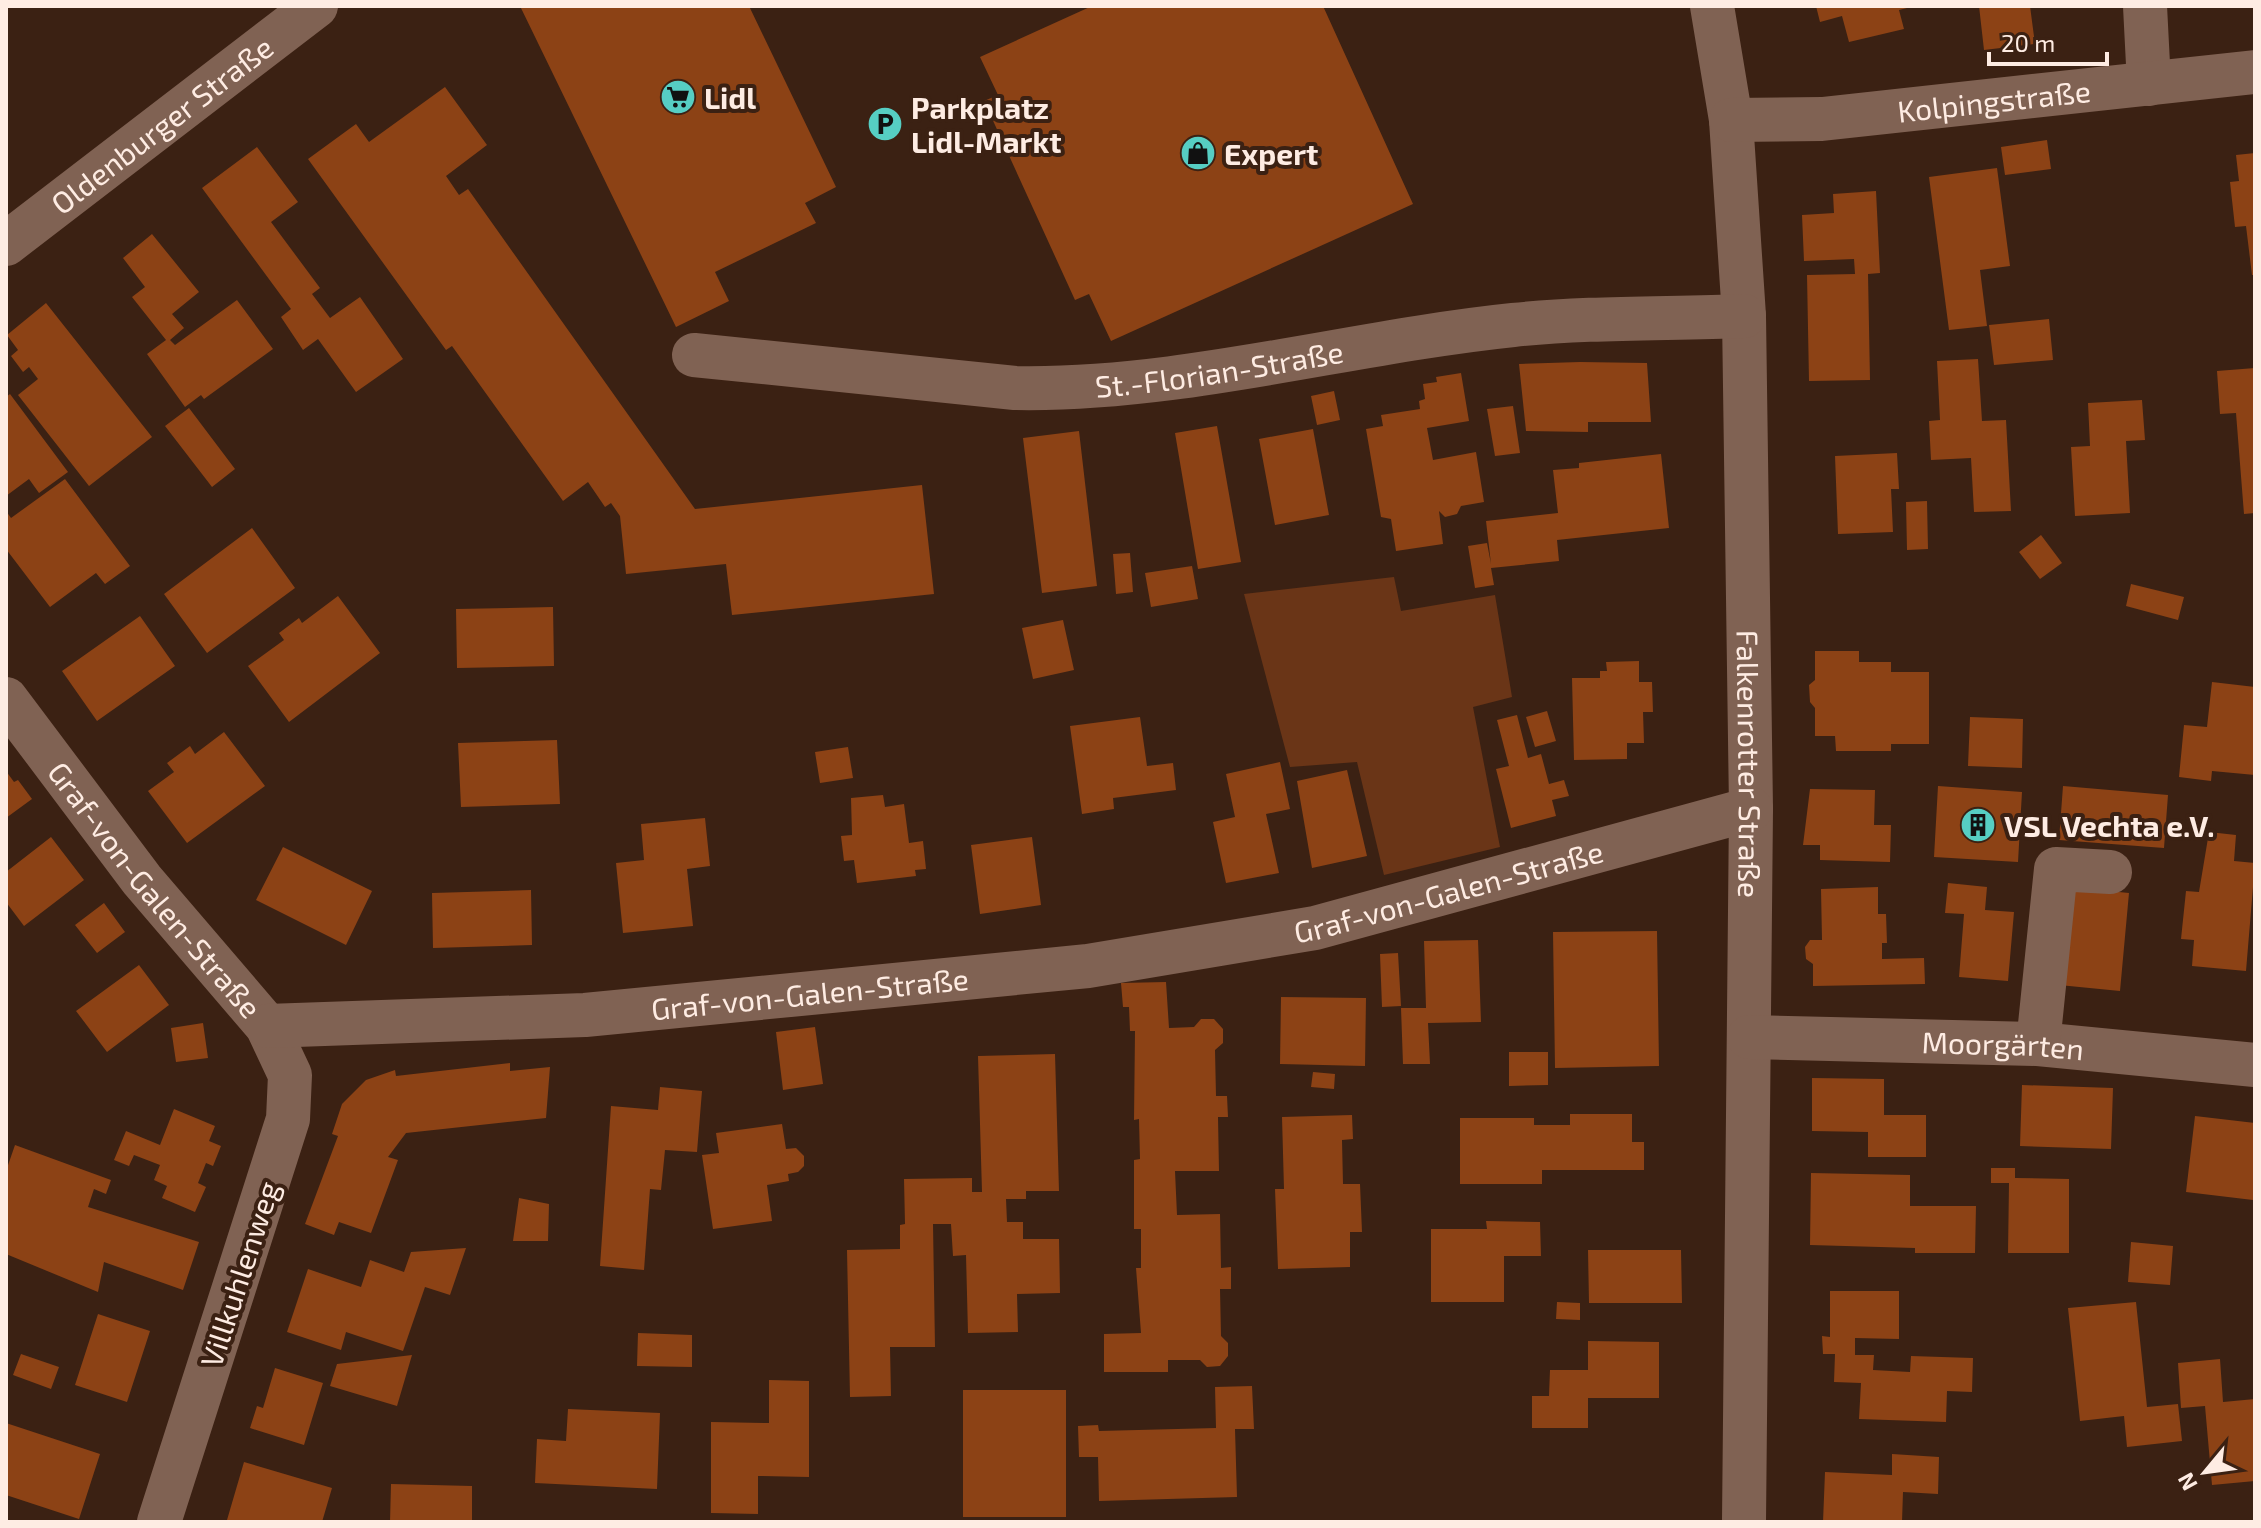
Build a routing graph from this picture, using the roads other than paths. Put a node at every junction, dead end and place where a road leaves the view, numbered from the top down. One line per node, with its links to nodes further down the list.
1 (316, 6): 7 (street, Oldenburger Straße)
2 (1712, 6): 6 (street, Falkenrotter Straße)
3 (2145, 6): 5 (street)
4 (2255, 72): 5 (street, Kolpingstraße)
5 (2149, 84): 6 (street, Kolpingstraße)
6 (1731, 120): 8 (street, Falkenrotter Straße)
7 (6, 244)
8 (1744, 316): 9 (street, St.-Florian-Straße); 11 (street, Falkenrotter Straße)
9 (694, 355)
10 (6, 699): 13 (street, Graf-von-Galen-Straße)
11 (1751, 809): 13 (street, Graf-von-Galen-Straße); 14 (street, Falkenrotter Straße)
12 (2110, 872): 15 (street)
13 (267, 1026): 17 (street, Villkuhlenweg)
14 (1749, 1037): 15 (street, Moorgärten); 18 (street, Falkenrotter Straße)
15 (2038, 1044): 16 (street, Moorgärten)
16 (2255, 1065)
17 (159, 1522)
18 (1744, 1522)

